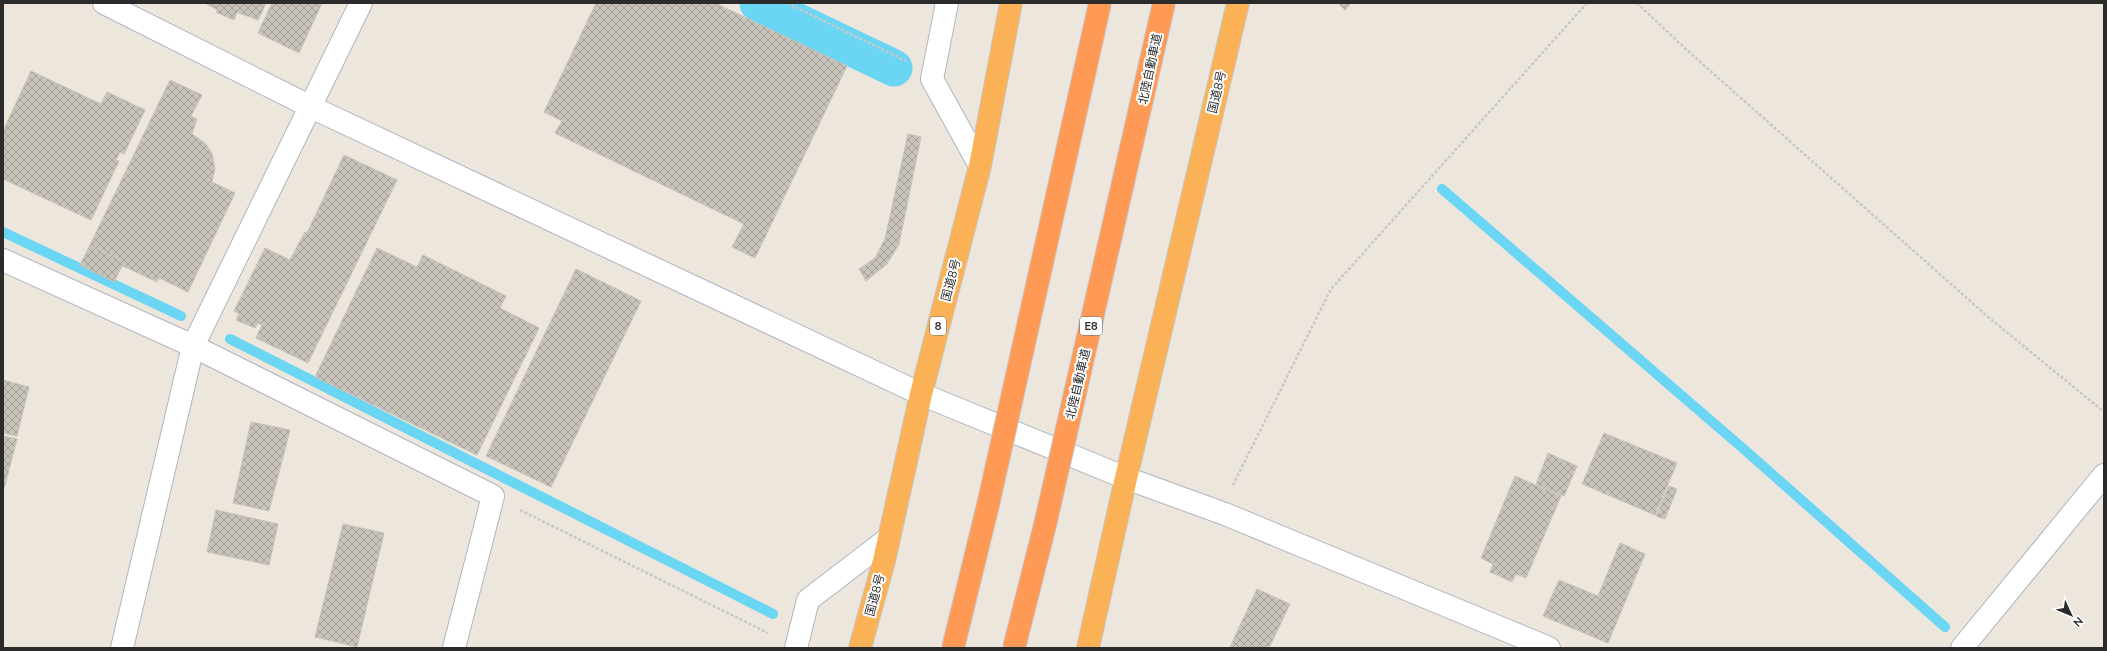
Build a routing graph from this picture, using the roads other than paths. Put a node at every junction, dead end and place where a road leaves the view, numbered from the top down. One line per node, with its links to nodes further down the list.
1 (104, 3): 8 (street)
2 (361, 3): 8 (street)
3 (947, 3): 9 (street)
4 (1011, 3): 9 (highway, 国道8号 / 8)
5 (1100, 3): 20 (highway, bridge)
6 (1164, 3): 21 (highway, 北陸自動車道 / E8, bridge)
7 (1238, 3): 14 (highway, 国道8号)
8 (311, 107): 11 (street); 12 (street)
9 (980, 166): 12 (highway, 国道8号 / 8)
10 (3, 260): 11 (street)
11 (193, 346): 17 (street); 18 (street)
12 (921, 394): 14 (street); 15 (highway, 国道8号 / 8)
13 (2104, 476): 24 (street)
14 (1126, 478): 22 (highway, 国道8号); 23 (street)
15 (889, 538): 16 (street); 19 (highway, 国道8号 / 8)
16 (796, 647)
17 (122, 648)
18 (454, 648)
19 (860, 648)
20 (953, 648)
21 (1014, 648)
22 (1088, 648)
23 (1549, 648)
24 (1962, 648)

